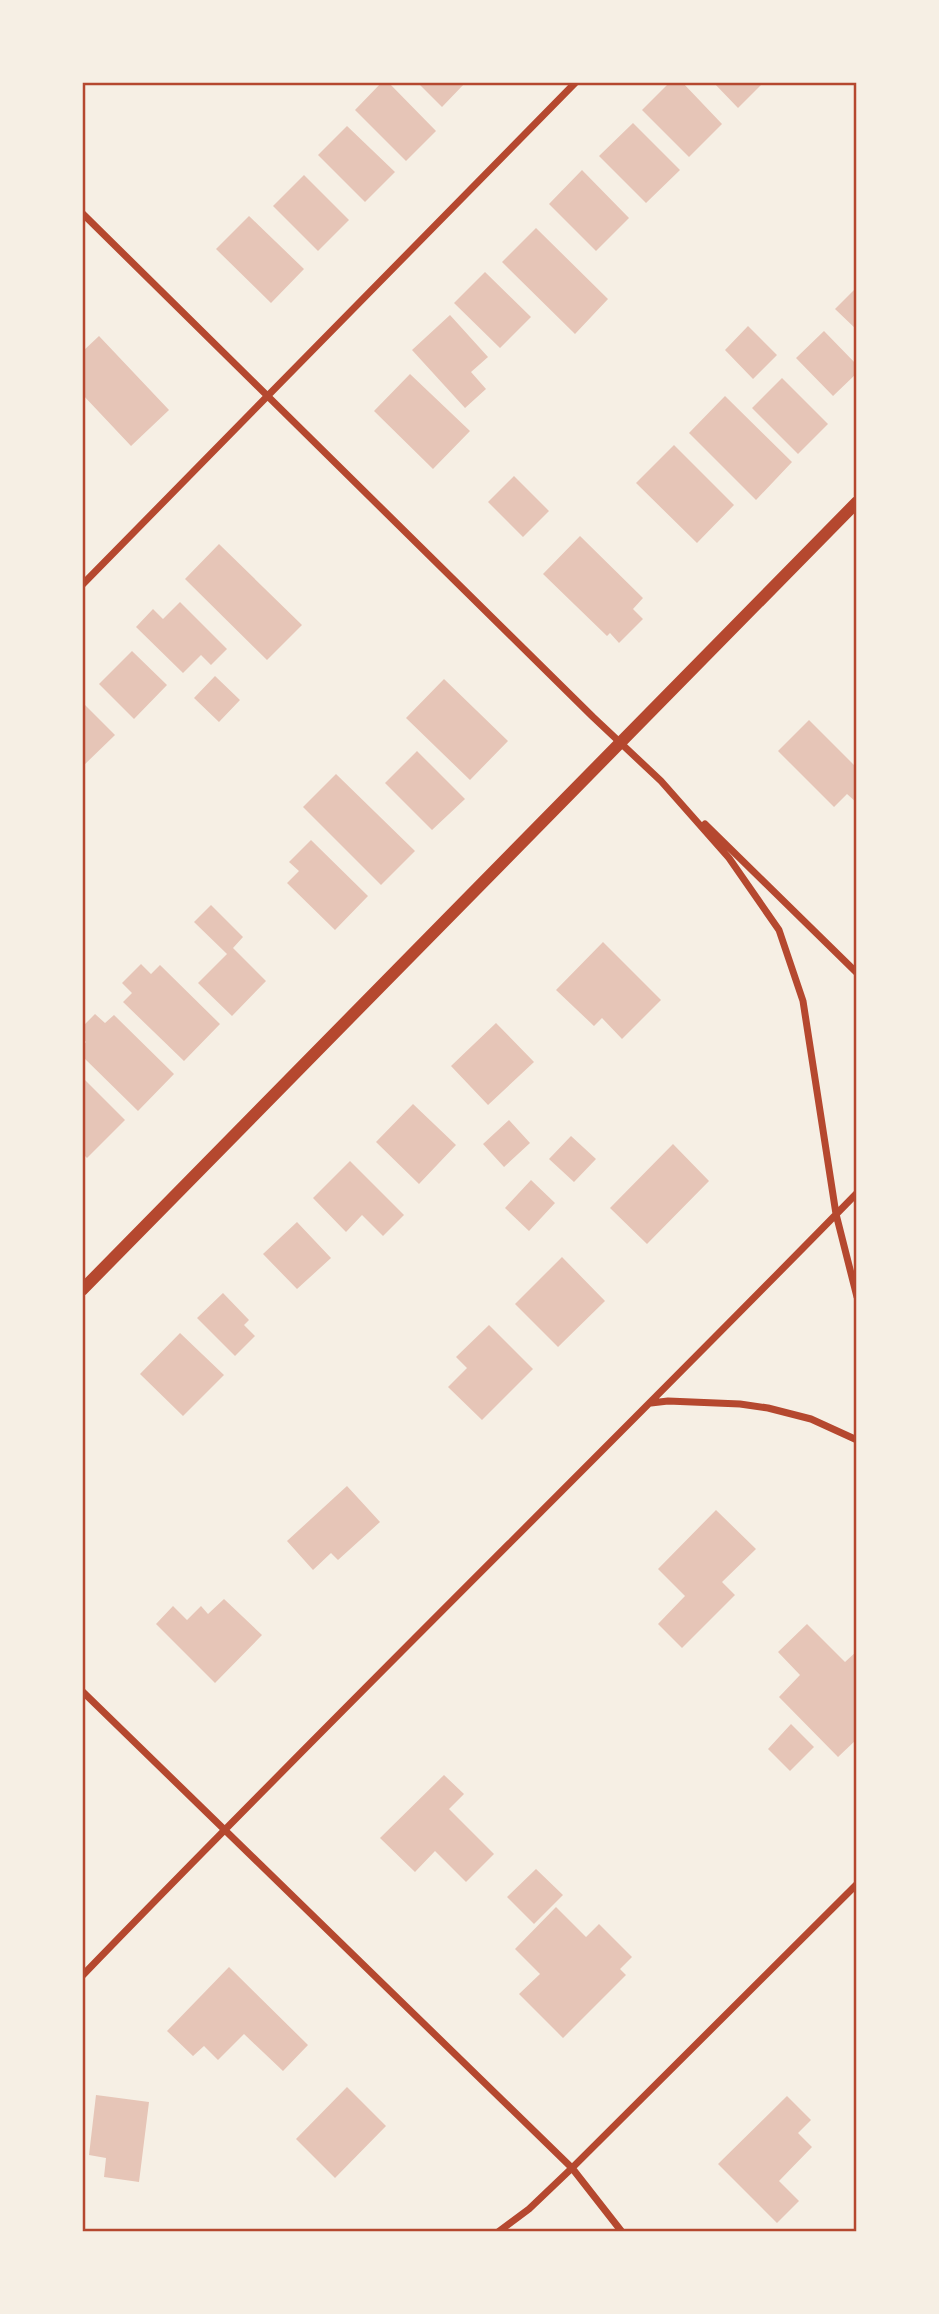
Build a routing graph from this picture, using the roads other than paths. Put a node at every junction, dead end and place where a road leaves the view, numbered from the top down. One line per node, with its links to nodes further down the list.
1 (576, 82): 3 (street)
2 (82, 212): 3 (street)
3 (269, 396): 5 (street); 6 (street)
4 (857, 502): 6 (street)
5 (82, 585)
6 (620, 743): 7 (street); 11 (street)
7 (660, 781): 8 (street); 10 (street)
8 (857, 973)
9 (857, 1193): 10 (street)
10 (836, 1214): 12 (street); 13 (street)
11 (82, 1290)
12 (857, 1297)
13 (651, 1403): 14 (street); 16 (street)
14 (857, 1440)
15 (82, 1691): 16 (street)
16 (224, 1829): 18 (street); 19 (street)
17 (857, 1884): 19 (street)
18 (82, 1976)
19 (572, 2168): 20 (street); 21 (street)
20 (498, 2232)
21 (622, 2232)

